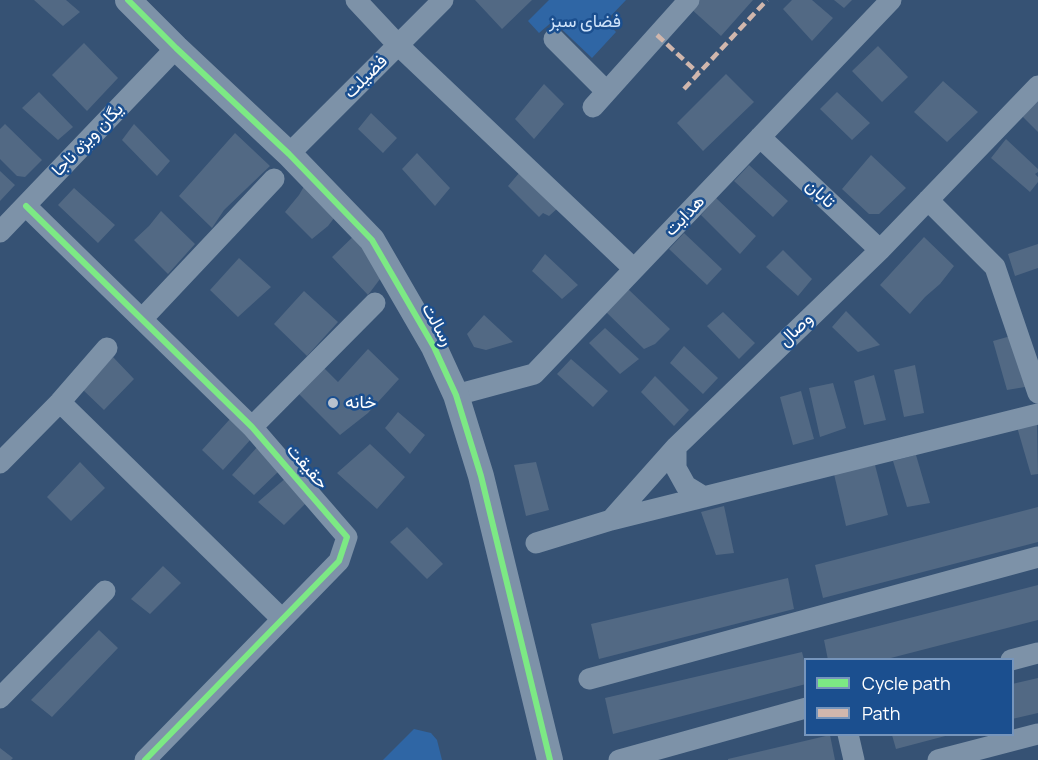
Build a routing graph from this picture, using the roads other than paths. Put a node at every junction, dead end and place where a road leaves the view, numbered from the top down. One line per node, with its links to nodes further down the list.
1 (128, 0): 8 (street, رسالت)
2 (356, 0): 7 (street)
3 (443, 0): 7 (street, فضیلت)
4 (689, 0): 6 (street)
5 (891, 0): 10 (street, هدایت)
6 (554, 39)
7 (398, 45): 11 (street, فضیلت); 17 (street)
8 (176, 48): 11 (street, رسالت); 14 (street, یگان ویژه ناجا)
9 (1038, 86): 13 (street, وصال)
10 (760, 137): 16 (street, تابان); 17 (street, هدایت)
11 (289, 154): 22 (street, رسالت)
12 (274, 179): 19 (street)
13 (928, 200): 16 (street, وصال); 21 (street)
14 (26, 206): 15 (street, یگان ویژه ناجا); 19 (street, حقیقت)
15 (0, 232)
16 (880, 250): 26 (street, وصال)
17 (634, 269): 22 (street, هدایت)
18 (375, 303): 25 (street)
19 (142, 319): 25 (street, حقیقت)
20 (107, 348): 23 (street)
21 (1038, 393)
22 (456, 395): 42 (street, رسالت)
23 (60, 402): 27 (street); 33 (street)
24 (1038, 414): 28 (street)
25 (252, 427): 33 (street, حقیقت)
26 (676, 447): 28 (street); 29 (street, وصال)
27 (0, 463)
28 (704, 497): 29 (street)
29 (611, 520): 30 (street)
30 (536, 543)
31 (1038, 557): 36 (street)
32 (105, 591): 37 (street)
33 (282, 619): 41 (street, حقیقت)
34 (1038, 653): 35 (street)
35 (1014, 659)
36 (589, 679)
37 (0, 698)
38 (804, 709): 43 (street)
39 (1038, 734): 45 (street)
40 (848, 736): 44 (street)
41 (145, 760)
42 (550, 760)
43 (619, 760)
44 (854, 760)
45 (938, 760)

